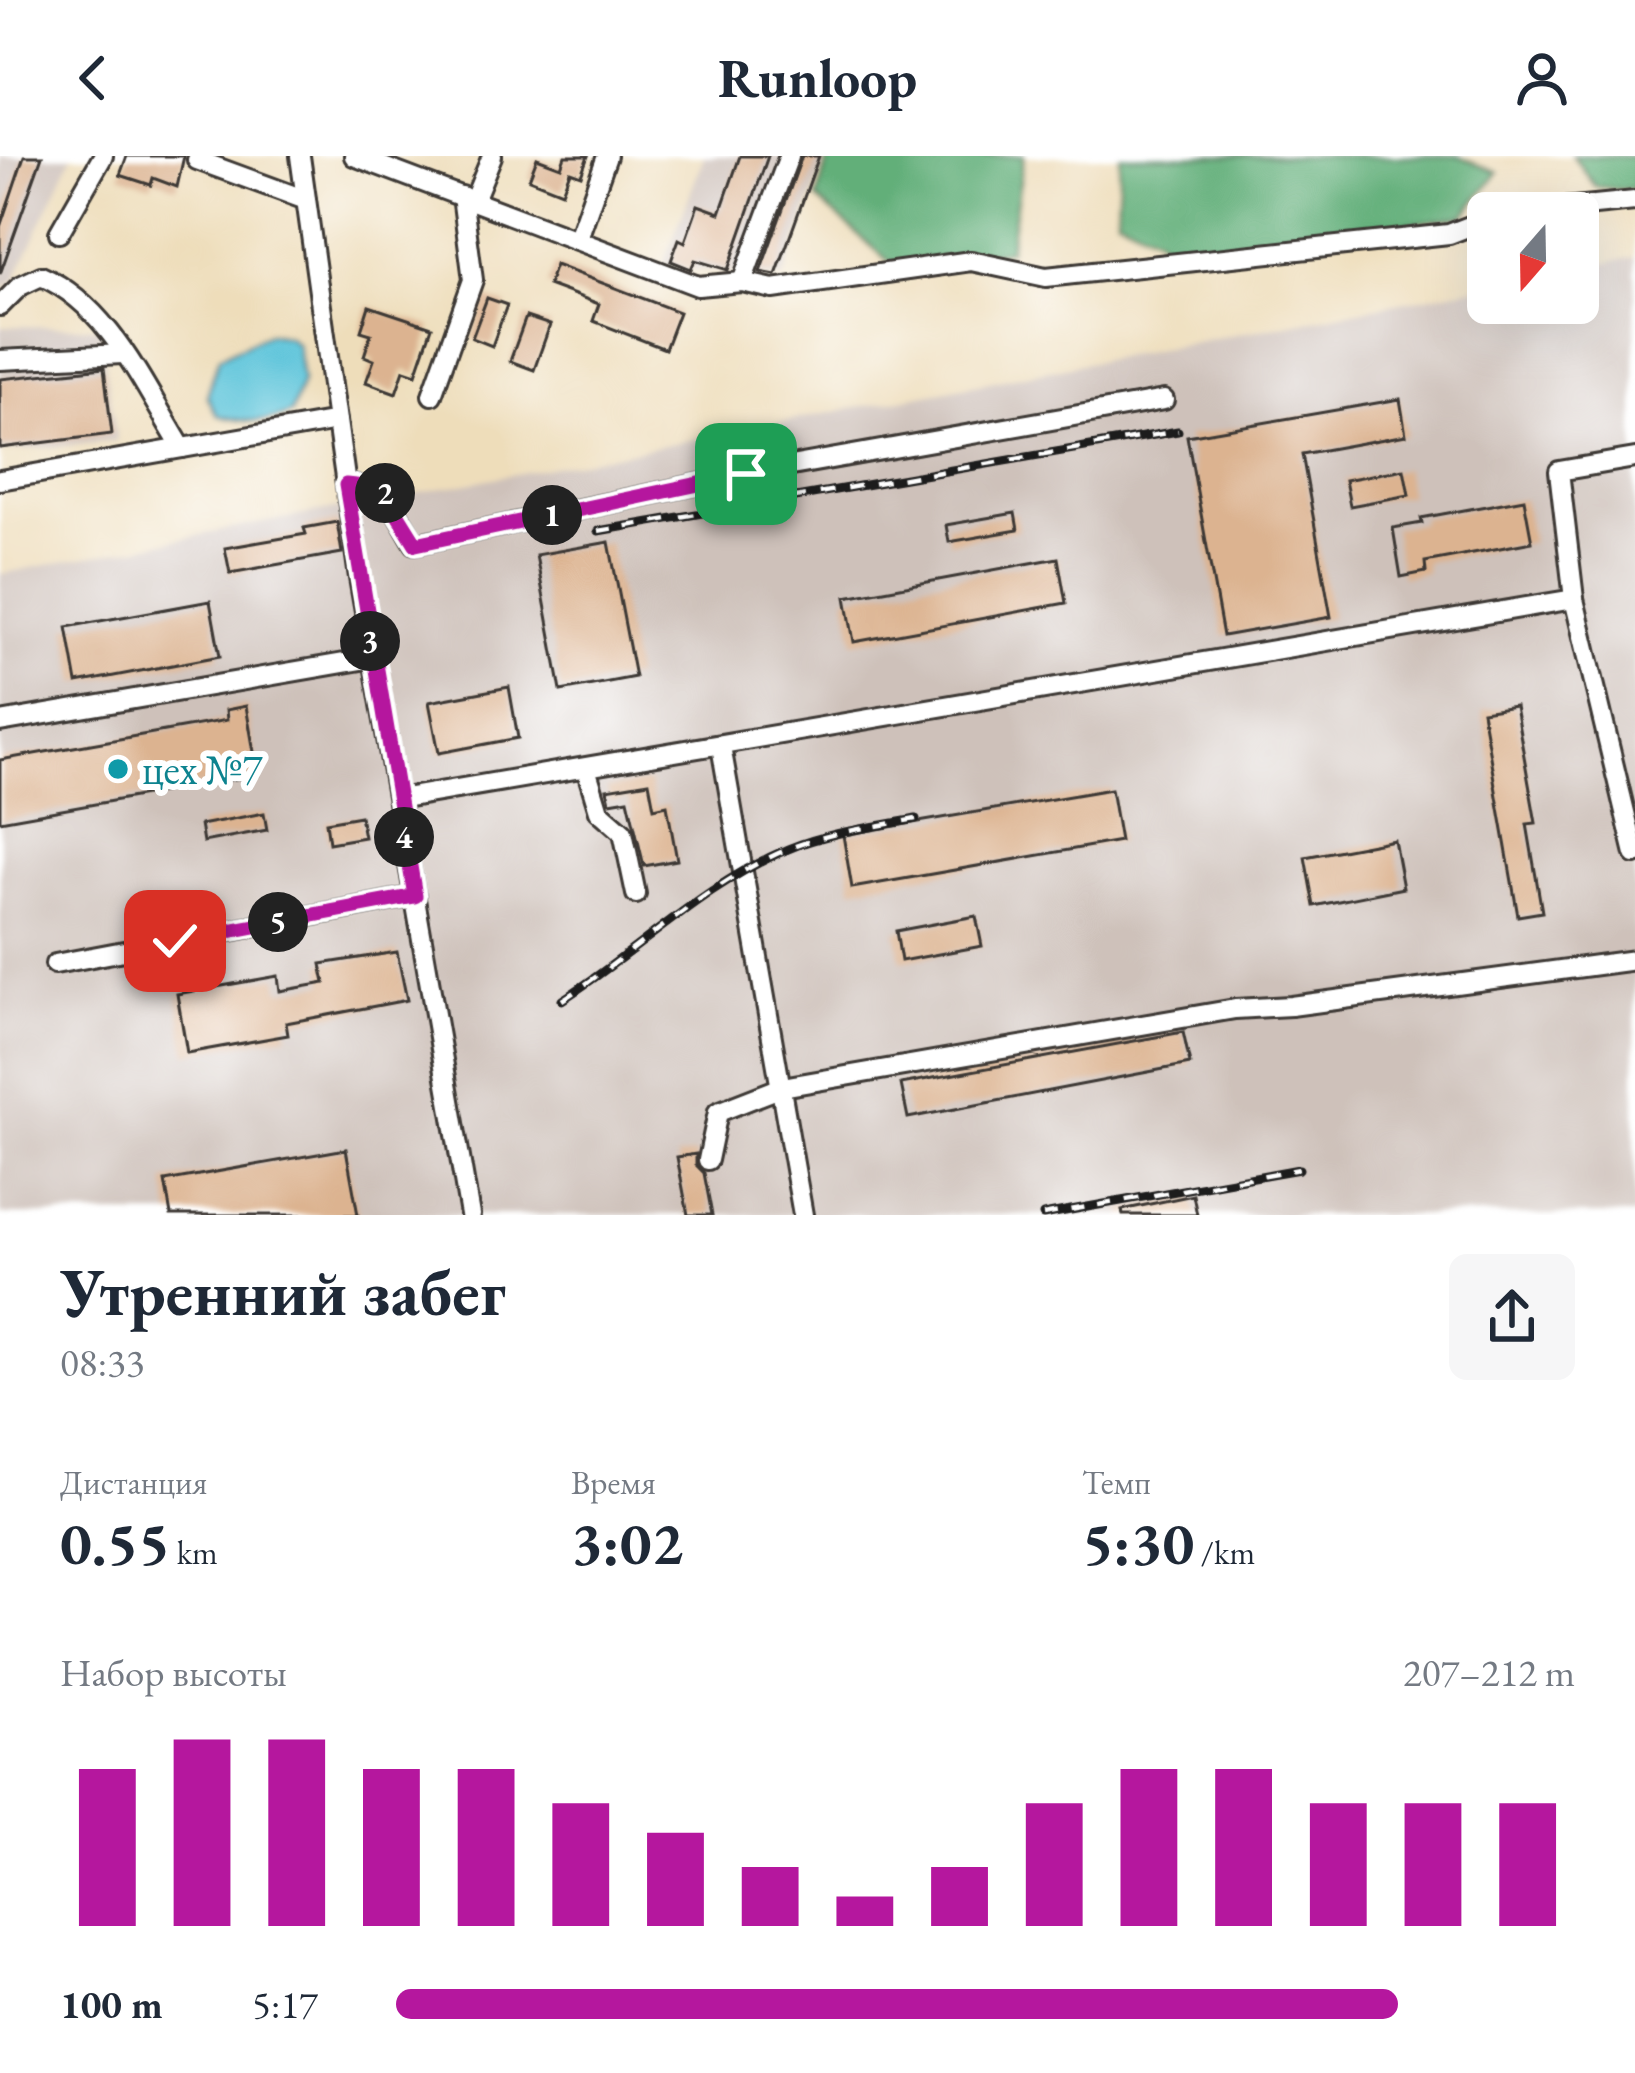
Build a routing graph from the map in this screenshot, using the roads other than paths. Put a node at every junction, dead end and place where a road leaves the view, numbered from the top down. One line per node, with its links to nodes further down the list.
1 (103, 156): 13 (street)
2 (300, 156): 9 (street)
3 (354, 156): 8 (street)
4 (492, 156): 8 (street)
5 (607, 156): 14 (street)
6 (789, 156): 15 (street)
7 (197, 160): 9 (street)
8 (468, 198): 14 (street); 19 (street)
9 (306, 200): 21 (street)
10 (1635, 200): 11 (street)
11 (1599, 204)
12 (1467, 227): 15 (street)
13 (59, 233)
14 (578, 238): 15 (street)
15 (742, 282)
16 (0, 306): 17 (street)
17 (123, 354): 18 (street); 22 (street)
18 (0, 360)
19 (432, 395)
20 (1164, 400): 25 (street)
21 (337, 421): 22 (street); 25 (street)
22 (182, 448): 24 (street)
23 (1635, 458): 26 (street)
24 (0, 480)
25 (346, 485): 27 (street)
26 (1574, 598): 29 (street); 32 (street)
27 (373, 658): 28 (street); 31 (street)
28 (0, 722)
29 (721, 746): 30 (street); 37 (street)
30 (586, 768): 31 (street); 33 (street)
31 (398, 799): 34 (street)
32 (1635, 854)
33 (636, 894)
34 (415, 896): 36 (street); 39 (street)
35 (1635, 960): 37 (street)
36 (55, 964)
37 (782, 1087): 38 (street); 40 (street)
38 (708, 1160)
39 (470, 1215)
40 (803, 1215)

